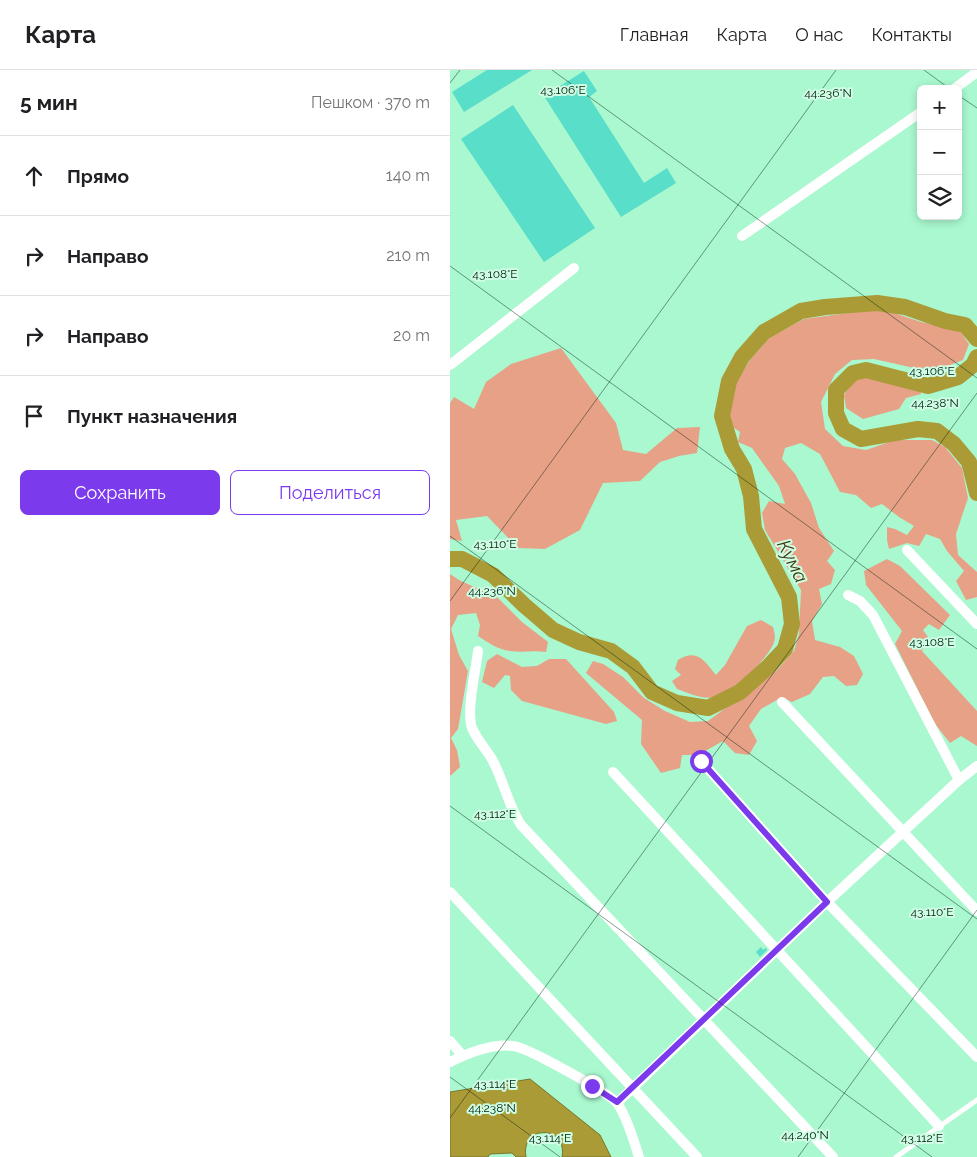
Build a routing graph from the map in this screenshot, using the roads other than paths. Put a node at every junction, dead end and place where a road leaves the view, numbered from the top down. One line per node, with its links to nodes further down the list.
1 (977, 72): 2 (street)
2 (959, 85)
3 (917, 115): 4 (street)
4 (742, 236)
5 (574, 268): 6 (street)
6 (450, 365)
7 (907, 550): 9 (street)
8 (848, 595): 15 (street)
9 (977, 624)
10 (478, 651): 21 (street)
11 (782, 702): 16 (street)
12 (701, 761): 18 (street)
13 (977, 766): 15 (street)
14 (613, 772): 20 (street)
15 (959, 780): 16 (street)
16 (903, 833): 18 (street); 19 (street)
17 (450, 892): 26 (street)
18 (827, 902): 20 (street); 24 (street)
19 (977, 911)
20 (777, 950): 21 (street); 29 (street)
21 (704, 1020): 26 (street); 32 (street)
22 (450, 1041): 23 (street)
23 (463, 1056): 25 (street); 28 (street)
24 (977, 1057)
25 (450, 1062)
26 (631, 1088): 28 (street); 31 (street)
27 (977, 1100): 29 (lane)
28 (617, 1102): 30 (street)
29 (939, 1126): 33 (lane)
30 (639, 1157)
31 (697, 1157)
32 (833, 1157)
33 (896, 1157)

